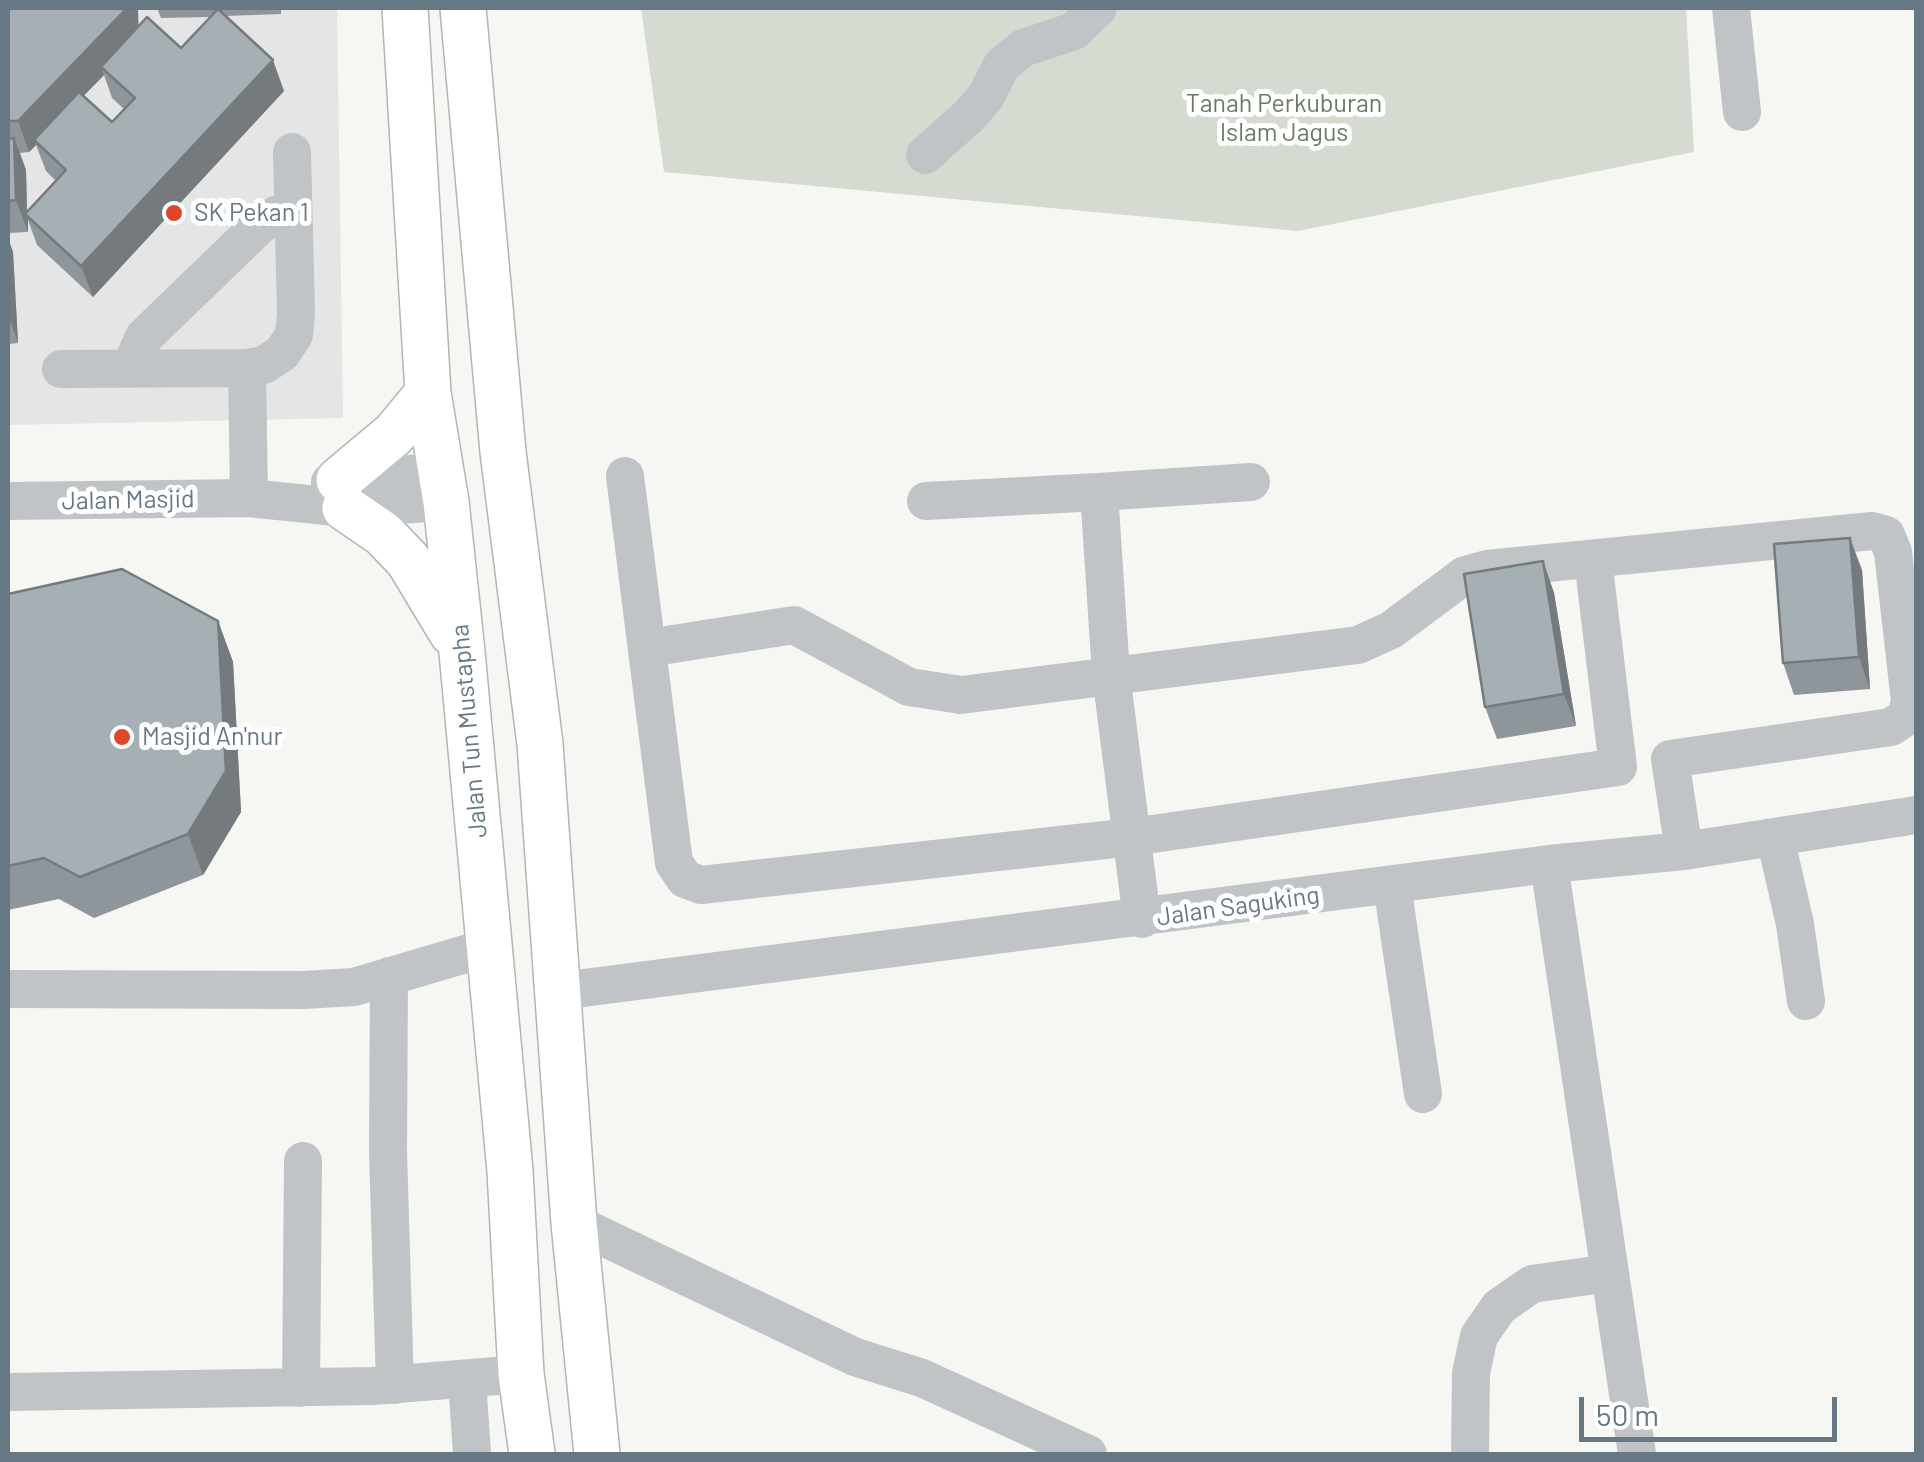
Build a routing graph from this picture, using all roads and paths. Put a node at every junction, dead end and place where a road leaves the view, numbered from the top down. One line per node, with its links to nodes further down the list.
1 (405, 8): 12 (main road, Jalan Tun Mustapha)
2 (462, 8): 13 (main road)
3 (1098, 8): 7 (street)
4 (1731, 8): 5 (street)
5 (1742, 112)
6 (292, 152): 8 (street)
7 (925, 155)
8 (293, 211): 9 (street); 10 (street)
9 (130, 368): 10 (street); 11 (street)
10 (248, 368): 19 (street)
11 (61, 370)
12 (428, 393): 16 (main road, Jalan Tun Mustapha); 18 (main road)
13 (498, 407): 16 (main road); 22 (main road)
14 (624, 476): 24 (street)
15 (1250, 482): 17 (street)
16 (447, 485): 18 (street, Jalan Masjid); 22 (main road); 25 (main road, Jalan Tun Mustapha)
17 (1099, 492): 20 (street); 26 (street)
18 (342, 494): 19 (street, Jalan Masjid); 25 (main road)
19 (249, 498): 21 (street, Jalan Masjid)
20 (926, 501)
21 (8, 502)
22 (513, 542): 39 (main road)
23 (1593, 560): 26 (street); 27 (street); 28 (street)
24 (648, 648): 26 (street); 31 (street)
25 (462, 652): 36 (main road, Jalan Tun Mustapha)
26 (1112, 674): 31 (street)
27 (1670, 759): 28 (street); 32 (street)
28 (1618, 766): 31 (street)
29 (1916, 816): 30 (street, Jalan Saguking)
30 (1775, 837): 32 (street, Jalan Saguking); 40 (street)
31 (1132, 838): 35 (street)
32 (1684, 850): 33 (street, Jalan Saguking)
33 (1549, 864): 34 (street, Jalan Saguking); 44 (street)
34 (1392, 886): 35 (street, Jalan Saguking); 41 (street)
35 (1142, 918): 39 (street, Jalan Saguking)
36 (489, 947): 37 (street); 45 (main road, Jalan Tun Mustapha)
37 (390, 976): 38 (street); 47 (street)
38 (8, 989)
39 (560, 991): 43 (main road)
40 (1806, 1001)
41 (1423, 1094)
42 (302, 1161): 48 (street)
43 (574, 1224): 52 (main road); 53 (street)
44 (1610, 1273): 54 (street); 55 (street)
45 (521, 1374): 46 (street); 51 (main road, Jalan Tun Mustapha)
46 (467, 1380): 47 (street); 50 (street)
47 (395, 1385): 48 (street)
48 (302, 1388): 49 (street)
49 (8, 1392)
50 (472, 1454)
51 (532, 1454)
52 (598, 1454)
53 (1088, 1454)
54 (1470, 1454)
55 (1637, 1454)

